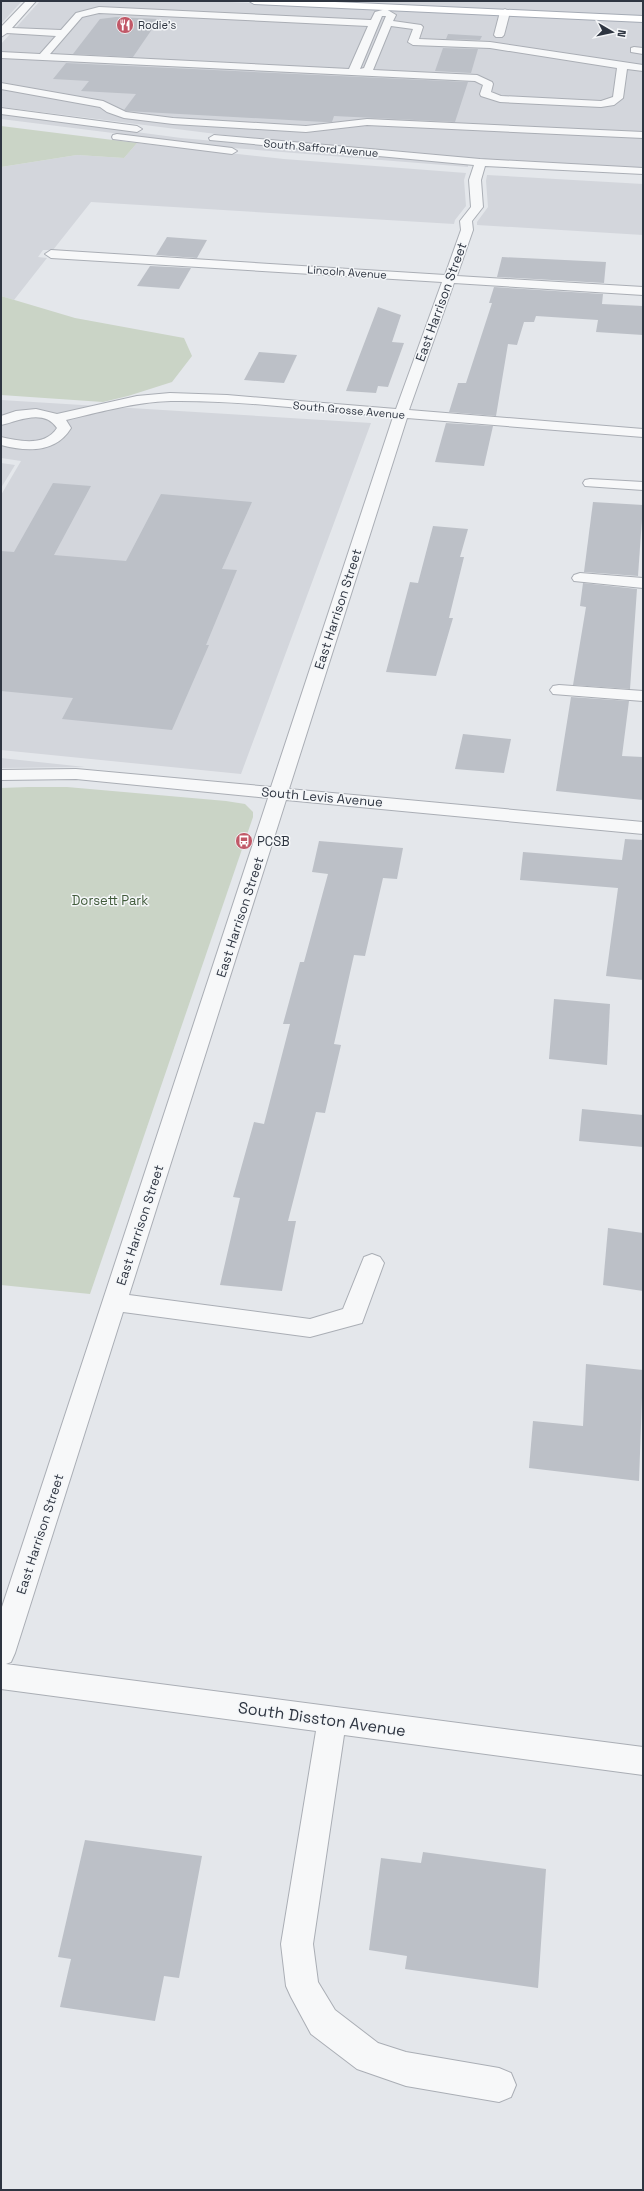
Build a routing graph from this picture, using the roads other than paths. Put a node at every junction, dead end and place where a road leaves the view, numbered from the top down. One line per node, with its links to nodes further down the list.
1 (31, 1): 10 (street)
2 (254, 1): 3 (main road)
3 (270, 1): 4 (main road)
4 (368, 4): 5 (main road)
5 (387, 9): 6 (main road); 8 (street); 9 (street)
6 (505, 12): 7 (main road); 12 (street)
7 (643, 19)
8 (374, 23): 11 (street); 17 (street)
9 (388, 23): 15 (street); 17 (street)
10 (2, 31): 11 (street)
11 (63, 33): 14 (street)
12 (499, 35)
13 (1, 55): 14 (street)
14 (43, 57): 17 (street)
15 (622, 66): 16 (street); 17 (street)
16 (643, 68)
17 (358, 72)
18 (1, 86): 21 (street)
19 (1, 111): 24 (street, South Safford Avenue)
20 (1, 122): 22 (street, South Safford Avenue)
21 (643, 135)
22 (244, 152)
23 (302, 157): 24 (street, South Safford Avenue)
24 (479, 166): 25 (street, South Safford Avenue); 26 (street, South Safford Avenue); 28 (street, East Harrison Street)
25 (643, 171)
26 (643, 180)
27 (51, 254): 28 (street, Lincoln Avenue)
28 (449, 279): 29 (street, Lincoln Avenue); 30 (street, East Harrison Street)
29 (643, 291)
30 (401, 414): 31 (street, South Grosse Avenue); 33 (street, South Grosse Avenue); 42 (street, East Harrison Street)
31 (56, 418): 32 (street, South Grosse Avenue); 34 (street)
32 (1, 421)
33 (643, 433)
34 (1, 441)
35 (590, 483): 36 (street)
36 (643, 486)
37 (580, 578): 38 (street)
38 (643, 583)
39 (559, 690): 40 (street)
40 (643, 696)
41 (1, 775): 42 (street, South Levis Avenue)
42 (280, 793): 43 (street, South Levis Avenue); 45 (street, East Harrison Street)
43 (643, 828)
44 (372, 1263): 45 (street)
45 (115, 1302): 46 (street, East Harrison Street)
46 (1, 1653)
47 (1, 1676): 48 (street, South Disston Avenue)
48 (332, 1720): 49 (street, South Disston Avenue); 50 (street)
49 (643, 1761)
50 (499, 2085)

